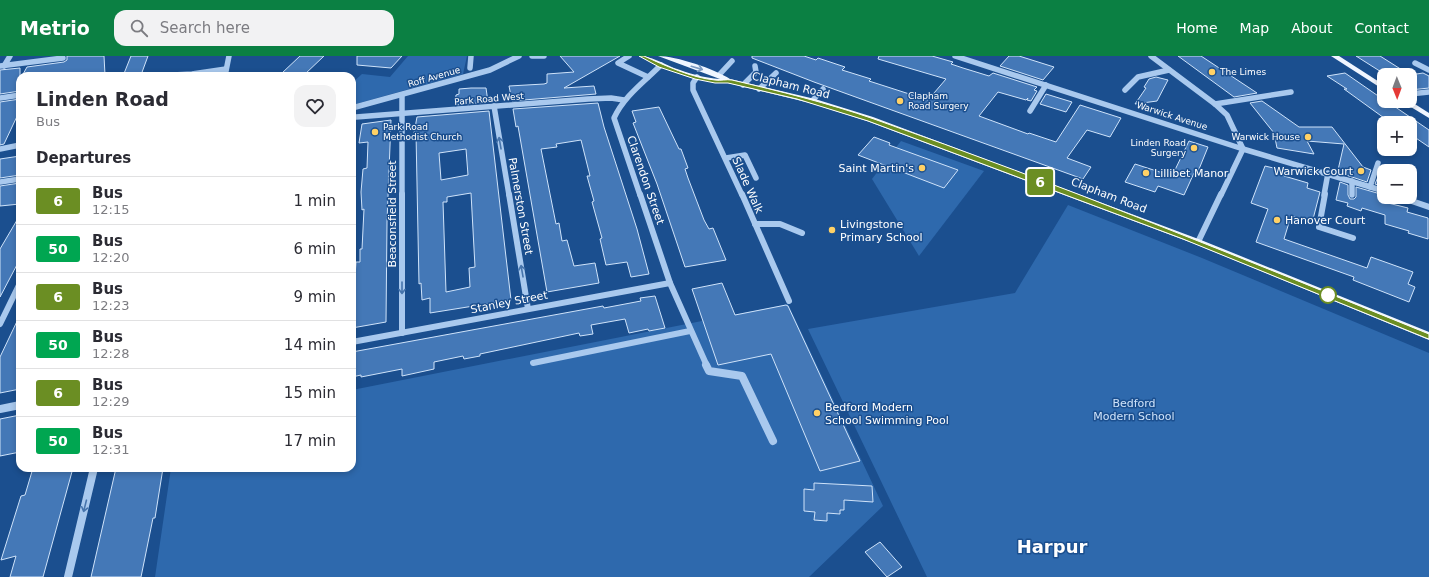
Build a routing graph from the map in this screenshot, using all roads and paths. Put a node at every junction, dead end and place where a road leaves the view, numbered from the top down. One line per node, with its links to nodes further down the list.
1 (10, 56): 17 (street)
2 (229, 56): 20 (street)
3 (471, 56): 19 (street)
4 (519, 56): 39 (street, Roff Avenue)
5 (532, 56): 6 (street)
6 (544, 56)
7 (629, 56): 27 (street)
8 (642, 56): 16 (main road, Clapham Road)
9 (955, 56): 32 (street, Warwick Avenue)
10 (1151, 56): 21 (street)
11 (1334, 56): 30 (main road)
12 (665, 57): 26 (main road, Clapham Road, one-way to 26)
13 (63, 58): 17 (street)
14 (732, 61): 26 (street)
15 (1415, 62): 22 (street)
16 (660, 65): 27 (street, Clarendon Street); 28 (main road, Clapham Road)
17 (2, 66)
18 (755, 66): 31 (street)
19 (470, 68)
20 (226, 69): 23 (street); 24 (street)
21 (1169, 70): 35 (street); 44 (street)
22 (1429, 70)
23 (206, 72)
24 (226, 72)
25 (776, 73): 33 (street)
26 (719, 75): 29 (main road, Clapham Road)
27 (648, 77): 42 (street, Clarendon Street)
28 (697, 77): 29 (main road, Clapham Road); 55 (street, Slade Walk)
29 (728, 81): 31 (main road, Clapham Road)
30 (1377, 84)
31 (742, 85): 33 (main road, Clapham Road)
32 (1046, 85): 48 (street); 54 (street, Warwick Avenue)
33 (759, 89): 43 (main road, Clapham Road)
34 (823, 89): 43 (street)
35 (1125, 90)
36 (1291, 92): 44 (street)
37 (1429, 92): 38 (street)
38 (1417, 93)
39 (402, 95): 46 (street, Roff Avenue); 49 (street, Beaconsfield Street)
40 (16, 96): 41 (street)
41 (0, 98)
42 (624, 100): 45 (street, Park Road West); 71 (street, Clarendon Street)
43 (812, 101): 70 (main road, Clapham Road)
44 (1215, 104): 54 (street)
45 (494, 106): 49 (street, Park Road West); 74 (street, Palmerston Street, one-way to 45)
46 (356, 107)
47 (1416, 108): 50 (main road)
48 (1030, 110)
49 (403, 114): 51 (street, Park Road West); 77 (street, Beaconsfield Street, one-way to 77)
50 (1429, 116)
51 (356, 117)
52 (16, 146): 53 (street)
53 (0, 149)
54 (1243, 149): 57 (street, Warwick Avenue); 70 (street)
55 (726, 158): 58 (street); 67 (street, Slade Walk)
56 (1378, 163): 62 (street)
57 (1328, 174): 60 (street, Warwick Avenue); 69 (street)
58 (756, 178)
59 (16, 180): 61 (street)
60 (1352, 181): 62 (street, Warwick Avenue); 64 (street)
61 (0, 182)
62 (1370, 187): 63 (street, Warwick Avenue)
63 (1377, 189)
64 (1352, 195)
65 (1417, 203): 66 (street)
66 (1429, 207)
67 (755, 224): 68 (street); 73 (street, Slade Walk)
68 (802, 233)
69 (1353, 238)
70 (1198, 242): 78 (main road, Clapham Road)
71 (670, 283): 74 (street, Stanley Street); 76 (street, Clarendon Street)
72 (16, 291): 75 (street)
73 (789, 301)
74 (528, 309): 77 (street, Stanley Street)
75 (0, 324)
76 (690, 331): 80 (street); 83 (street, Clarendon Street)
77 (402, 333): 79 (street, Stanley Street)
78 (1429, 336)
79 (356, 341)
80 (533, 363)
81 (16, 406): 82 (street)
82 (0, 409)
83 (773, 441)
84 (93, 472): 85 (street, one-way to 85)
85 (68, 577)

